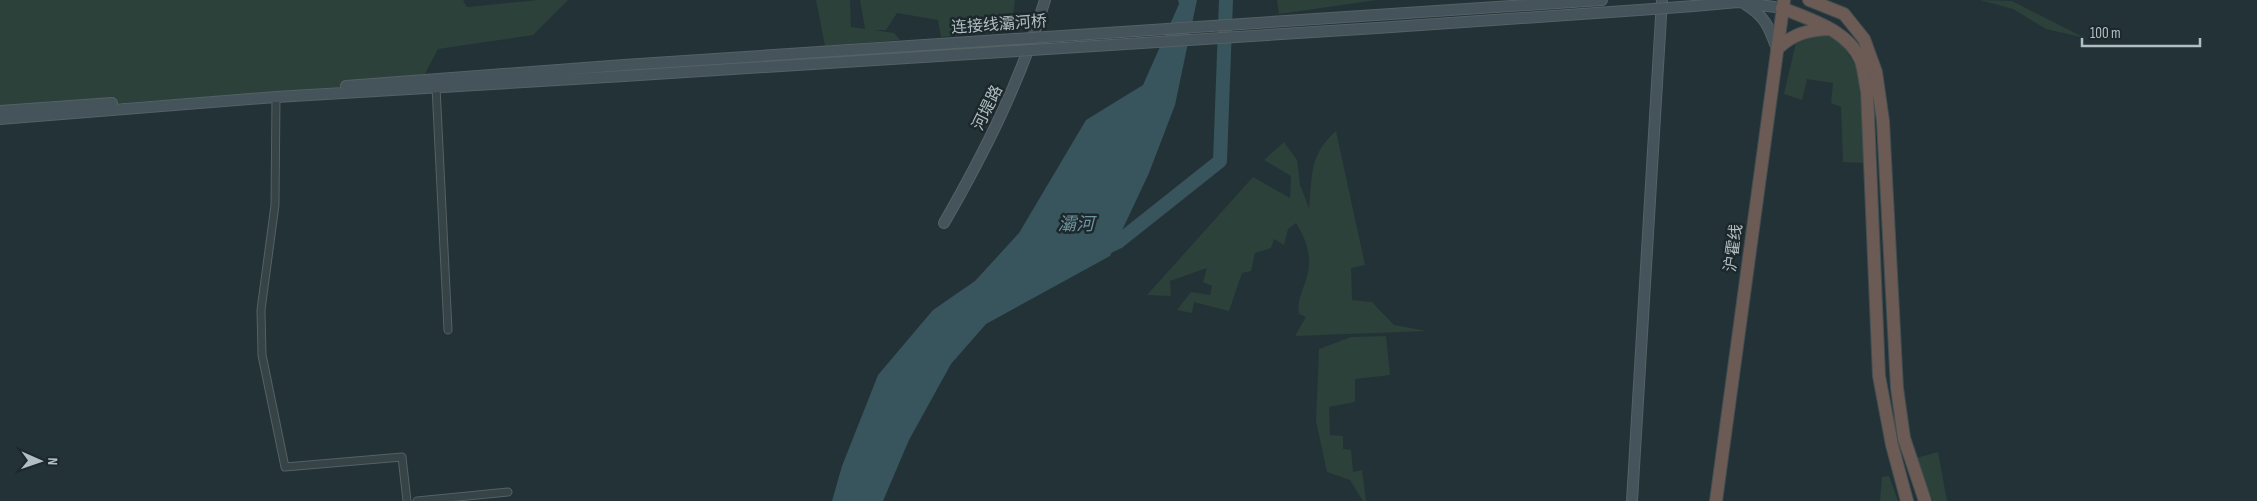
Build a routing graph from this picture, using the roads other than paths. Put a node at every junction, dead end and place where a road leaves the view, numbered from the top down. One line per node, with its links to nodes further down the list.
1 (1045, 0): 15 (main road, 河堤路)
2 (1602, 0): 10 (main road, 连接线灞河桥, bridge)
3 (1662, 0): 20 (main road)
4 (1809, 0): 7 (highway)
5 (1742, 2): 6 (main road, 连接线灞河桥); 9 (main road); 10 (main road, 连接线灞河桥, bridge)
6 (1783, 4): 8 (highway); 9 (highway, 沪霍线)
7 (1826, 4): 23 (highway)
8 (1831, 29): 9 (highway); 22 (highway)
9 (1777, 49): 21 (highway, 沪霍线)
10 (624, 70): 11 (main road); 13 (main road)
11 (436, 87): 12 (main road); 16 (street)
12 (276, 97): 14 (main road); 18 (street)
13 (0, 111)
14 (0, 119)
15 (944, 223)
16 (448, 330)
17 (508, 492): 19 (street)
18 (407, 501)
19 (417, 501)
20 (1632, 501)
21 (1716, 501)
22 (1907, 501)
23 (1925, 501)

